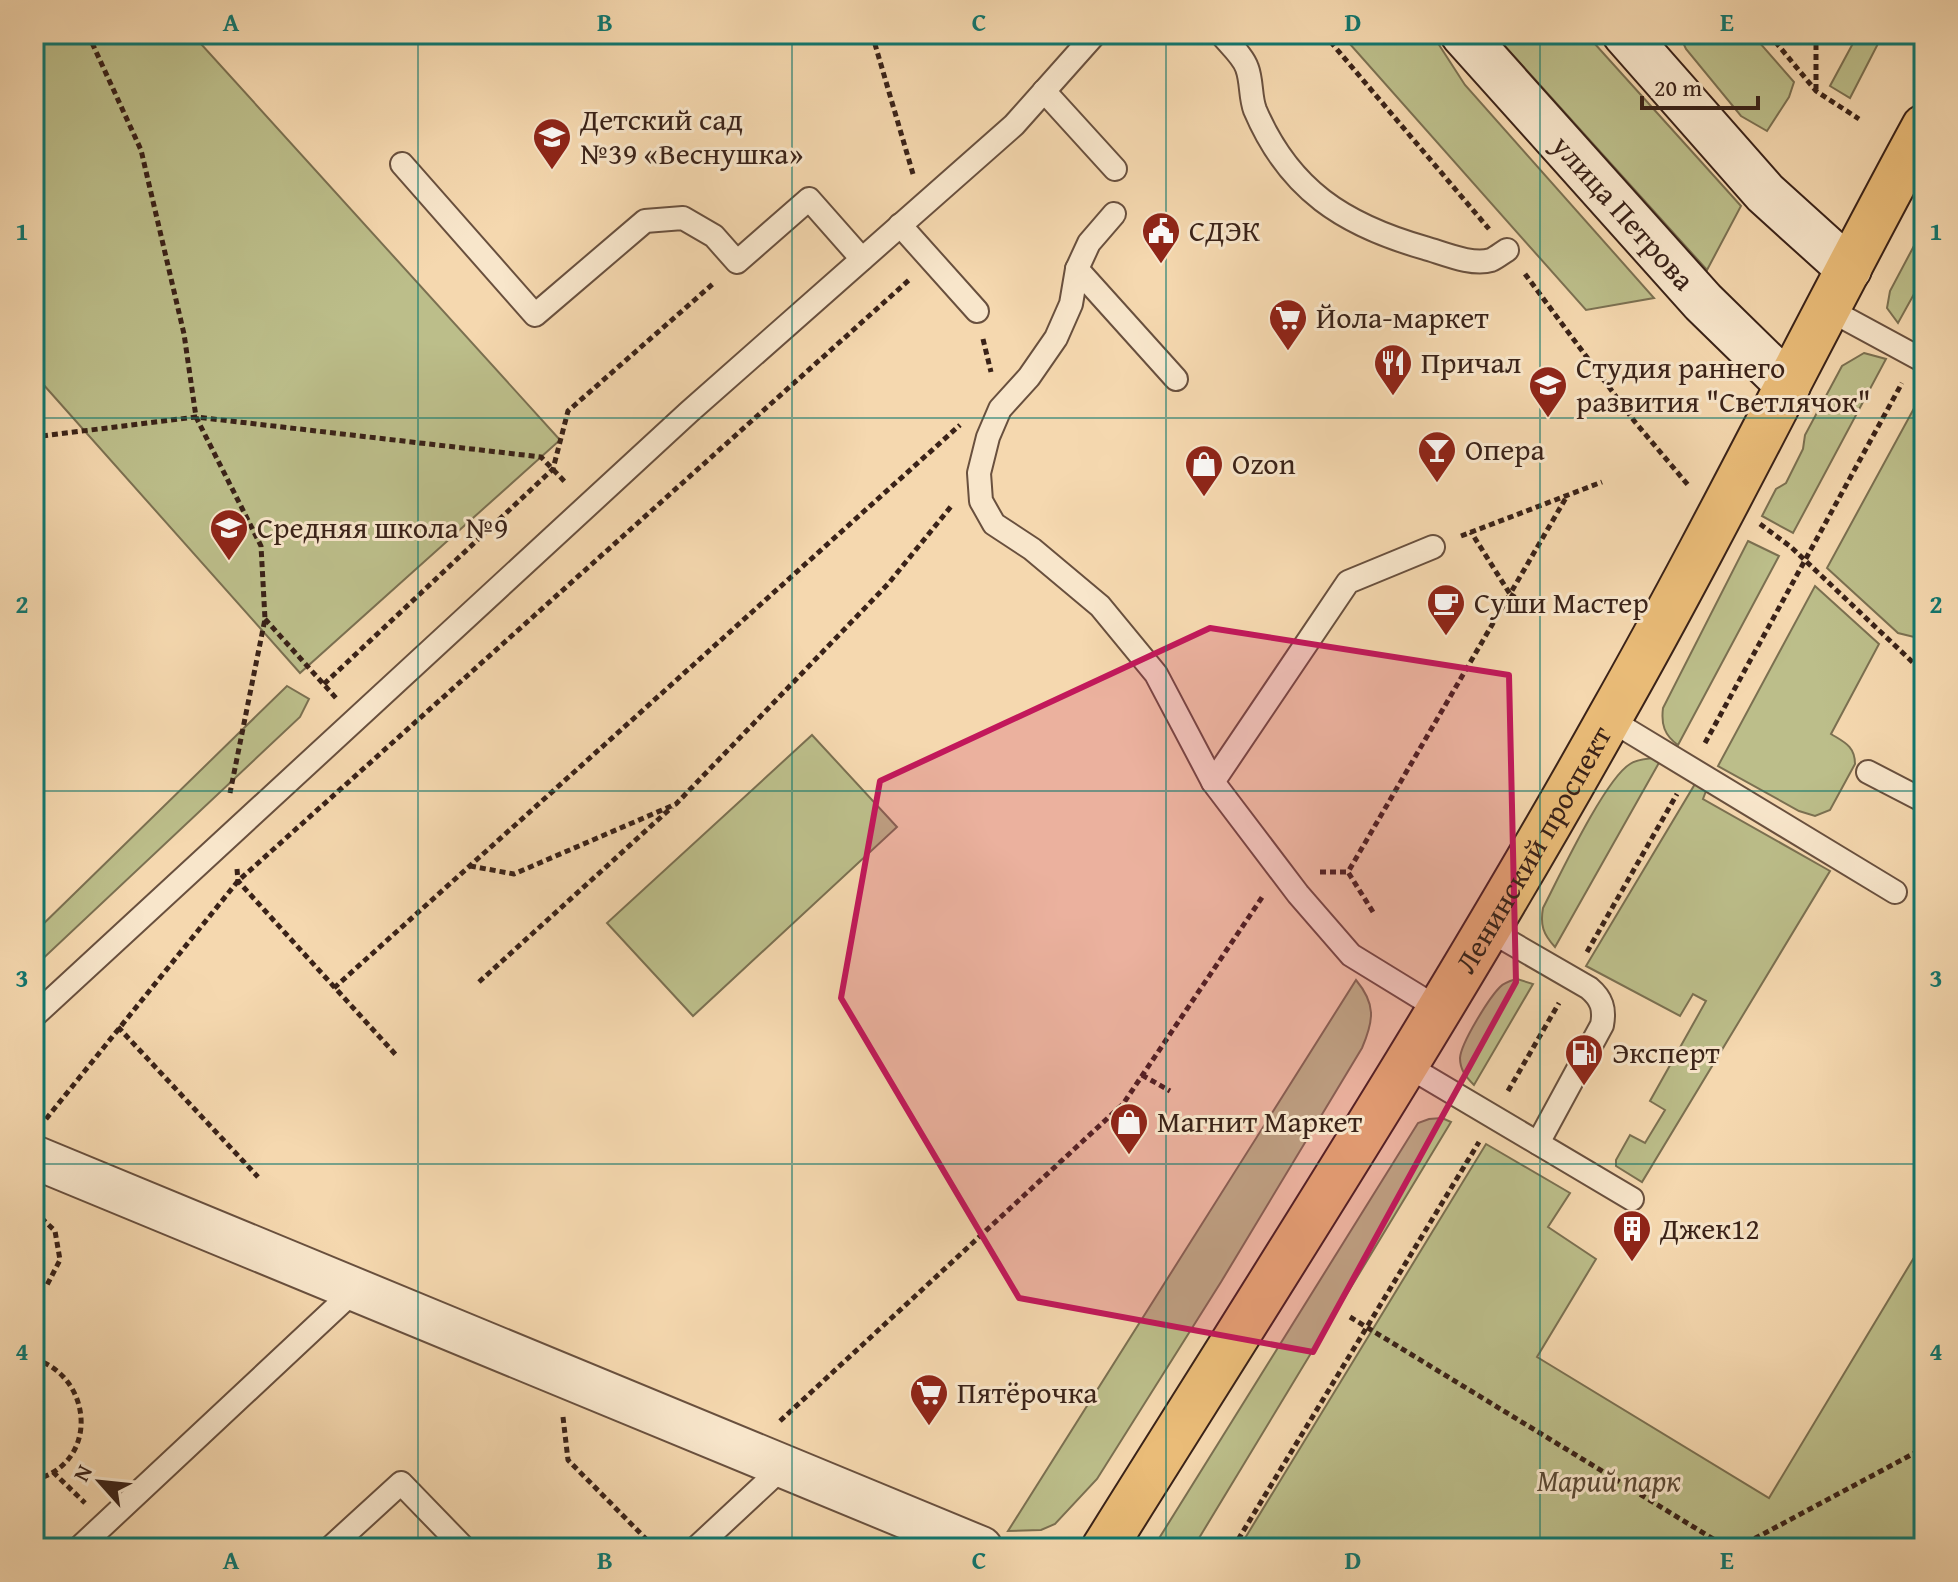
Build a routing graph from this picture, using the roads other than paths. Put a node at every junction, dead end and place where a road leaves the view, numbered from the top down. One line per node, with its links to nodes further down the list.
1 (1095, 34): 5 (lane)
2 (1221, 34): 11 (lane)
3 (1463, 34): 19 (main road, улица Петрова)
4 (1625, 34): 14 (main road)
5 (1044, 91): 8 (lane); 10 (lane)
6 (1924, 127): 14 (main road, Ленинский проспект)
7 (402, 164): 12 (lane)
8 (1115, 169)
9 (1114, 214): 13 (lane)
10 (900, 225): 12 (lane); 16 (lane)
11 (1507, 250)
12 (862, 259): 28 (lane)
13 (1077, 269): 18 (lane); 23 (lane)
14 (1849, 269): 15 (main road, Ленинский проспект)
15 (1828, 309): 17 (lane); 19 (main road, Ленинский проспект)
16 (977, 311)
17 (1924, 361)
18 (1176, 379)
19 (1788, 385): 21 (main road, Ленинский проспект)
20 (1433, 547): 23 (lane)
21 (1609, 719): 25 (lane); 26 (main road, Ленинский проспект)
22 (1868, 772): 24 (lane)
23 (1213, 782): 27 (lane)
24 (1924, 801)
25 (1895, 892)
26 (1487, 929): 27 (main road, Ленинский проспект); 31 (lane)
27 (1439, 1009): 29 (main road, Ленинский проспект)
28 (34, 1016)
29 (1406, 1065): 31 (lane); 40 (main road, Ленинский проспект)
30 (39, 1139): 33 (street)
31 (1538, 1143): 32 (lane)
32 (1632, 1199)
33 (356, 1289): 34 (street); 35 (lane)
34 (782, 1468): 38 (lane); 39 (street)
35 (79, 1548)
36 (330, 1548): 37 (lane)
37 (464, 1548)
38 (696, 1548)
39 (981, 1548)
40 (1104, 1548)

